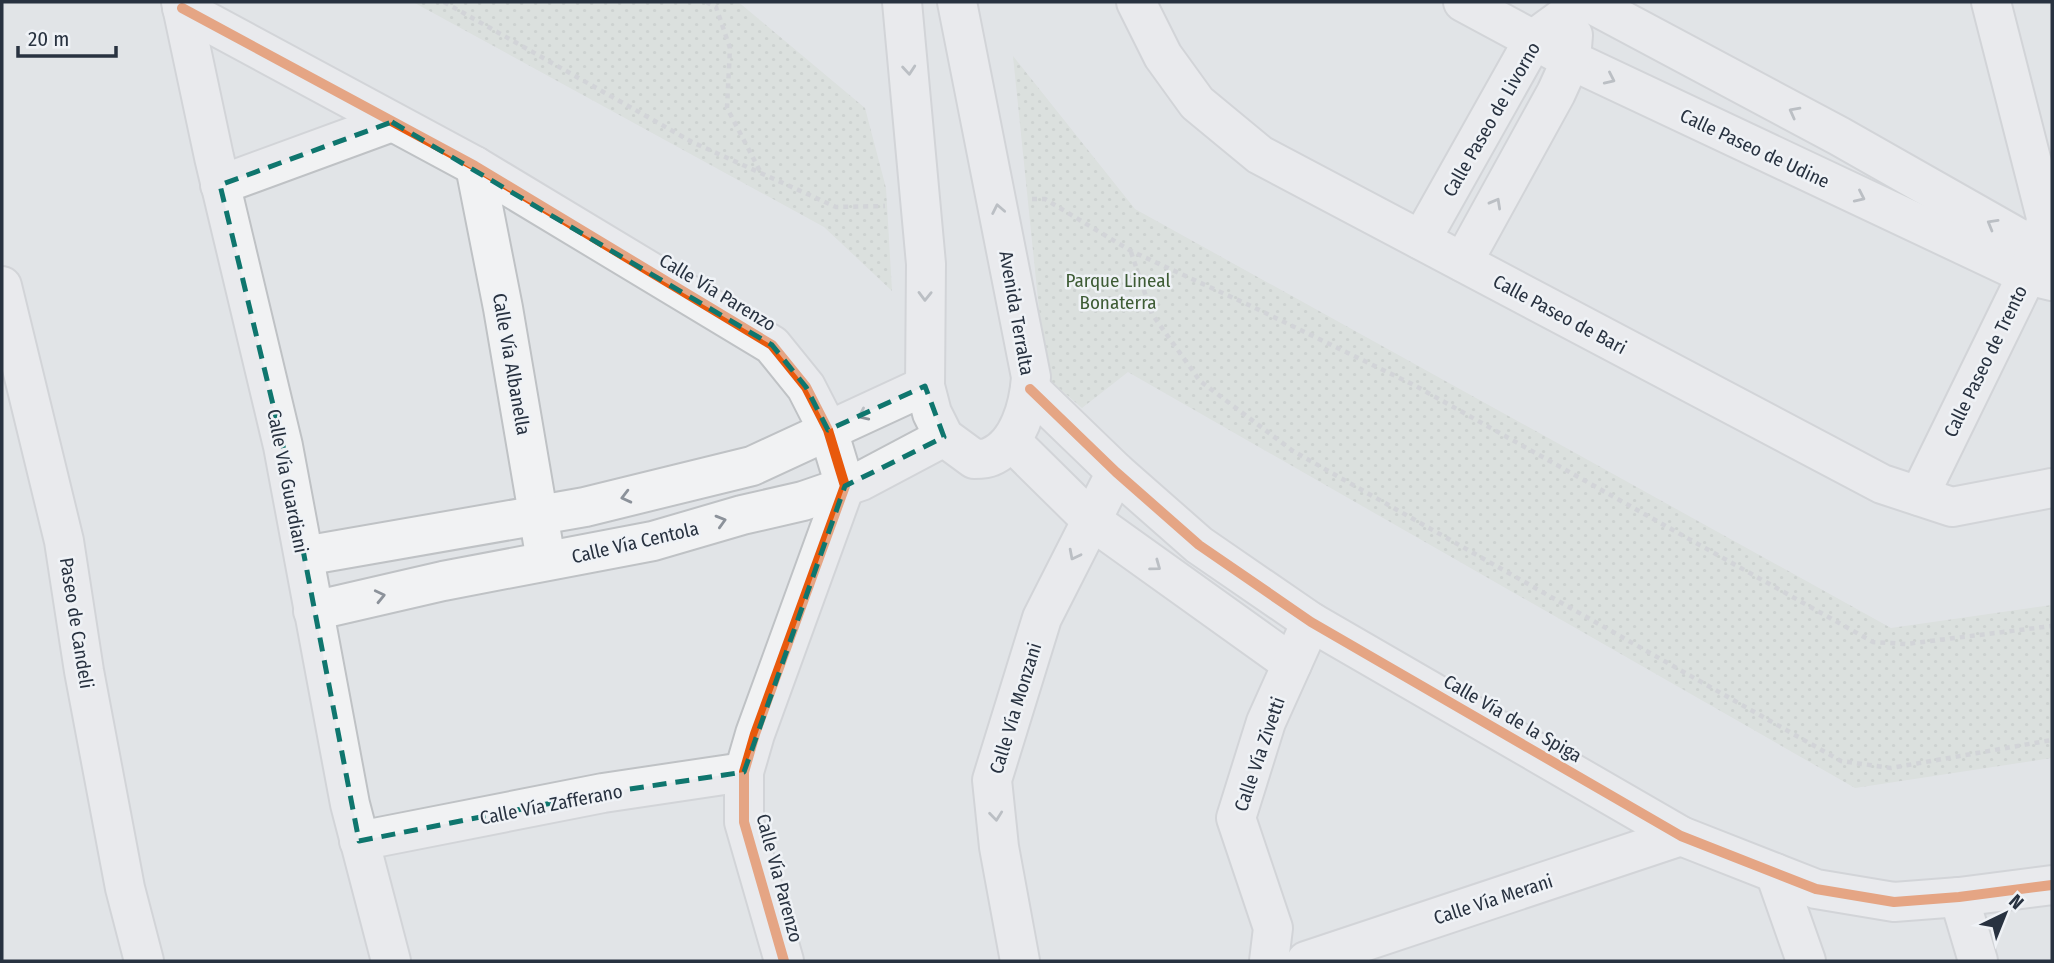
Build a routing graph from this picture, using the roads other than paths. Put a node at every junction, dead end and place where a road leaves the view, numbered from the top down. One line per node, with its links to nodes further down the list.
1 (902, 2): 18 (street, one-way to 18)
2 (957, 2): 19 (street, Avenida Terralta, one-way to 2)
3 (1136, 2): 13 (street, Calle Paseo de Bari)
4 (1462, 2): 8 (street, Calle Paseo de Udine)
5 (1991, 2): 14 (street)
6 (1581, 4): 8 (street, Calle Paseo de Livorno); 9 (street, Calle Paseo de Livorno); 14 (street, one-way to 6)
7 (181, 5): 10 (street, Calle Vía Parenzo); 12 (street, Calle Vía Guardiani)
8 (1534, 39): 9 (street, Calle Paseo de Udine); 13 (street, Calle Paseo de Livorno)
9 (1571, 60): 14 (street, Calle Paseo de Udine, one-way to 14); 15 (street, Calle Paseo de Livorno, one-way to 9)
10 (392, 122): 11 (street, Calle Vía Parenzo); 12 (street)
11 (475, 166): 21 (street, Calle Vía Parenzo); 28 (street, Calle Vía Albanella)
12 (220, 185): 30 (street, Calle Vía Guardiani)
13 (1421, 240): 15 (street, Calle Paseo de Bari)
14 (2045, 254): 27 (street, Calle Paseo de Trento)
15 (1463, 262): 27 (street, Calle Paseo de Bari)
16 (2, 286): 20 (street, Paseo de Candeli)
17 (2, 383): 20 (street)
18 (925, 386): 21 (street, one-way to 21); 22 (street)
19 (1030, 389): 23 (street, Avenida Terralta); 24 (street, Calle Vía de la Spiga)
20 (32, 411): 43 (street, Paseo de Candeli)
21 (828, 430): 25 (street, Calle Vía Parenzo); 28 (street, one-way to 28)
22 (944, 437): 23 (street); 25 (street, Calle Vía Centola)
23 (1012, 442): 29 (street)
24 (1116, 472): 29 (street, Calle Vía Monzani); 33 (street, Calle Vía de la Spiga)
25 (845, 486): 31 (street, Calle Vía Centola, one-way to 25); 35 (street, Calle Vía Parenzo)
26 (2052, 488): 27 (street, Calle Paseo de Bari)
27 (1919, 496)
28 (539, 516): 30 (street); 31 (street, Calle Vía Albanella)
29 (1091, 520): 34 (street, one-way to 34); 46 (street, Calle Vía Monzani, one-way to 46)
30 (304, 556): 32 (street, Calle Vía Guardiani)
31 (545, 562): 32 (street, Calle Vía Centola, one-way to 31)
32 (313, 611): 37 (street, Calle Vía Guardiani)
33 (1311, 622): 34 (street, Calle Vía Zivetti); 36 (street, Calle Vía de la Spiga)
34 (1292, 664): 41 (street, Calle Vía Zivetti)
35 (744, 772): 37 (street, Calle Vía Zafferano); 45 (street, Calle Vía Parenzo)
36 (1681, 836): 38 (street, Calle Vía de la Spiga); 42 (street, Calle Vía Merani)
37 (359, 841): 44 (street, Calle Vía Guardiani)
38 (1775, 873): 40 (street, Calle Vía de la Spiga); 47 (street)
39 (2052, 885): 40 (street, Calle Vía de la Spiga)
40 (1959, 897): 48 (street)
41 (1271, 944): 42 (street, Calle Vía Zivetti)
42 (1312, 960)
43 (144, 961)
44 (391, 961)
45 (784, 961)
46 (1020, 961)
47 (1806, 961)
48 (1978, 961)

